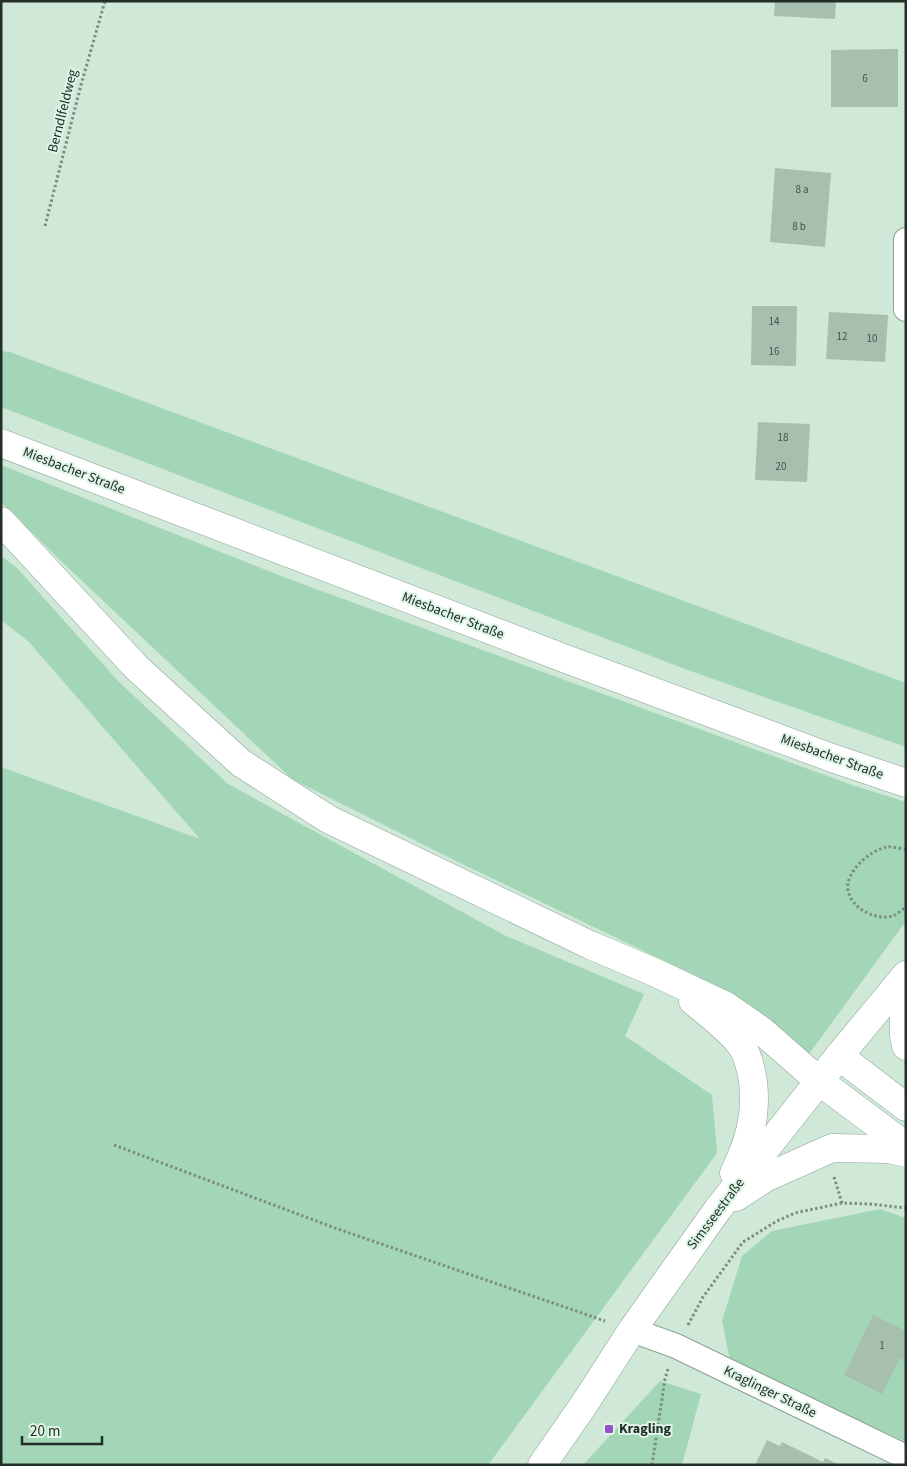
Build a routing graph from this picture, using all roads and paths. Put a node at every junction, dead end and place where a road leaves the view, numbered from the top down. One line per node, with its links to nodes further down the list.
1 (105, 1): 2 (path, Berndlfeldweg)
2 (45, 226)
3 (906, 240): 4 (street)
4 (906, 309)
5 (1, 443): 7 (main road, Miesbacher Straße)
6 (1, 521): 10 (main road)
7 (906, 783)
8 (906, 849): 9 (path)
9 (906, 908)
10 (654, 972): 14 (main road); 20 (main road)
11 (905, 977): 12 (main road); 13 (main road, Simsseestraße)
12 (906, 1046)
13 (839, 1056): 14 (main road, Simsseestraße); 15 (main road)
14 (819, 1081): 17 (main road); 20 (main road, Simsseestraße)
15 (906, 1107)
16 (114, 1145): 21 (path)
17 (906, 1146)
18 (906, 1153): 20 (main road)
19 (906, 1208): 22 (path)
20 (718, 1209): 21 (main road, Simsseestraße)
21 (632, 1330): 22 (street, Kraglinger Straße); 24 (main road, Simsseestraße)
22 (676, 1346): 23 (street, Kraglinger Straße); 25 (path)
23 (906, 1457)
24 (542, 1465)
25 (652, 1465)

